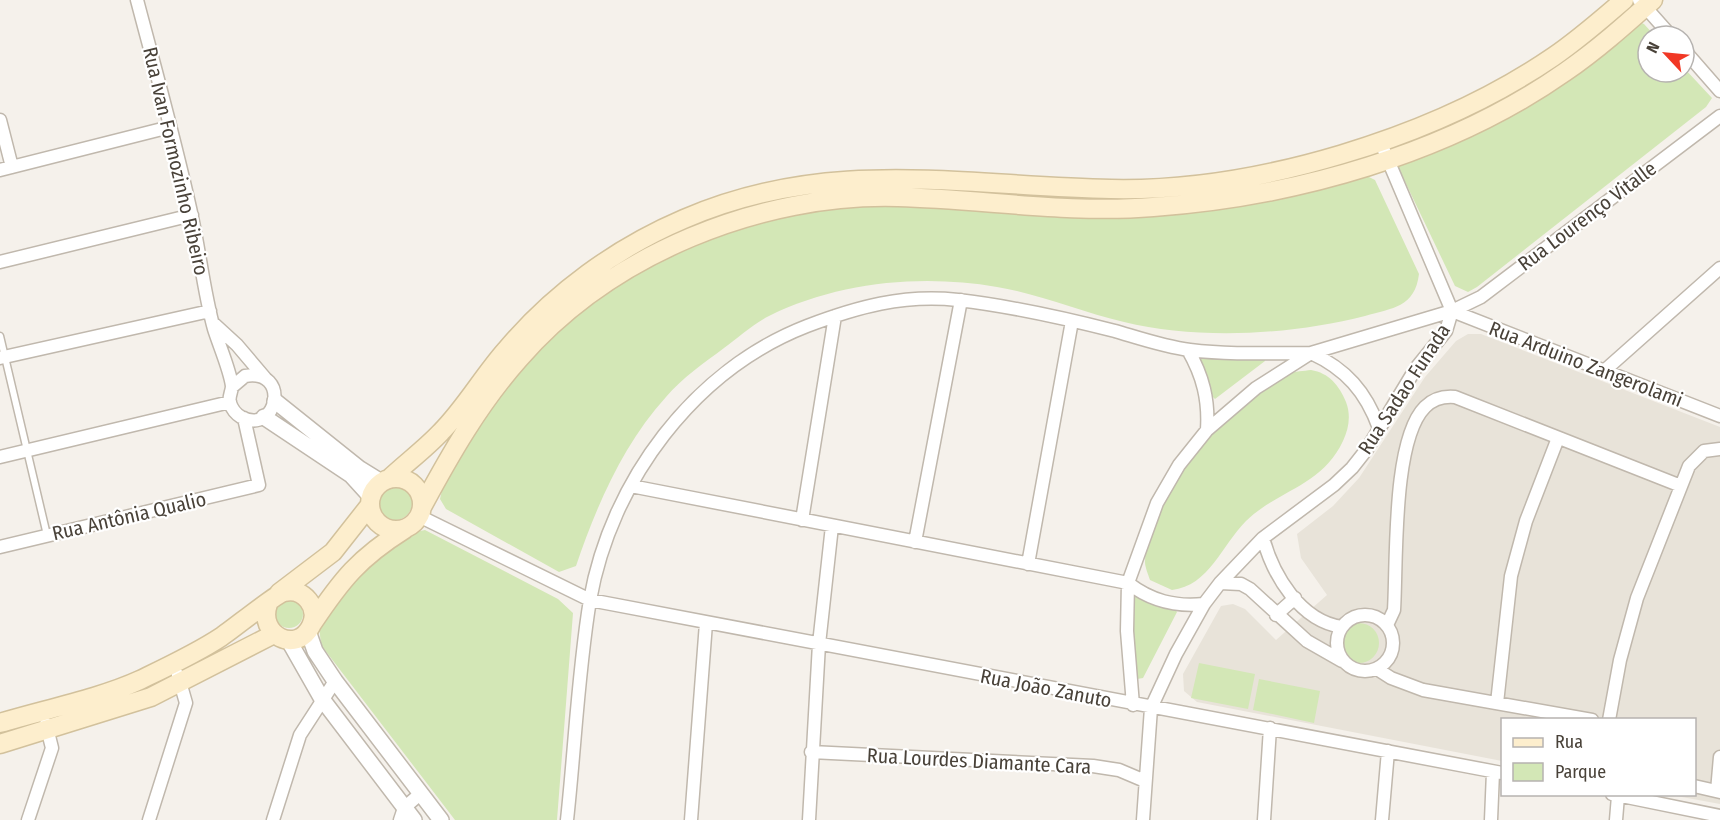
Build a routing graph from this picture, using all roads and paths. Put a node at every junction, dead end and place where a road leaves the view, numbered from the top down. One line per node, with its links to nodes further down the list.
1 (137, 0): 9 (street, Rua Ivan Formozinho Ribeiro)
2 (1624, 0): 10 (main road)
3 (1646, 2): 4 (street); 11 (main road)
4 (1662, 24)
5 (1696, 64): 6 (street)
6 (1720, 91)
7 (1720, 116): 17 (street, Rua Lourenço Vitalle)
8 (0, 120): 12 (street)
9 (170, 127): 12 (street); 13 (street, Rua Ivan Formozinho Ribeiro)
10 (1380, 141): 11 (street); 41 (main road)
11 (1387, 159): 17 (street); 42 (main road)
12 (6, 169)
13 (192, 215): 14 (street); 19 (street, Rua Ivan Formozinho Ribeiro)
14 (0, 262)
15 (1720, 268): 25 (street)
16 (961, 300): 18 (street); 20 (street); 48 (street)
17 (1452, 311): 23 (street, Rua Sadao Funada); 25 (street, Rua Arduino Zangerolami); 33 (street, Rua Sadao Funada)
18 (835, 316): 39 (street); 43 (street)
19 (211, 317): 24 (street); 26 (street); 27 (street, Rua Ivan Formozinho Ribeiro)
20 (1072, 321): 22 (street); 50 (street)
21 (0, 336): 24 (lane)
22 (1188, 350): 23 (street); 34 (street)
23 (1311, 353): 33 (street); 34 (street, Rua Sadao Funada)
24 (2, 357): 37 (lane)
25 (1604, 371): 30 (street, Rua Arduino Zangerolami)
26 (267, 380): 27 (street); 28 (street)
27 (232, 387): 29 (street)
28 (275, 400): 31 (street); 41 (street)
29 (230, 402): 32 (street); 37 (street)
30 (1719, 415)
31 (264, 417): 32 (street); 41 (street)
32 (244, 418): 46 (street, Rua Antônia Qualio)
33 (1379, 428): 47 (street, Rua Sadao Funada)
34 (1207, 430): 51 (street, Rua Sadao Funada)
35 (1558, 438): 40 (street); 59 (street); 70 (street)
36 (1720, 449): 40 (street)
37 (28, 451): 38 (street); 46 (lane)
38 (0, 457)
39 (631, 486): 43 (street); 55 (street)
40 (1681, 486): 74 (street)
41 (378, 491): 42 (main road); 45 (main road); 53 (main road)
42 (421, 512): 45 (main road); 55 (street, Rua João Zanuto)
43 (802, 520): 44 (street)
44 (832, 526): 48 (street); 63 (street)
45 (405, 529): 61 (main road)
46 (47, 535): 49 (street, Rua Antônia Qualio)
47 (1263, 538): 52 (street, Rua Sadao Funada); 54 (street)
48 (915, 542): 50 (street)
49 (0, 547)
50 (1028, 564): 51 (street)
51 (1128, 583): 56 (street); 71 (street, Rua Sadao Funada)
52 (1220, 583): 56 (street, Rua Sadao Funada); 57 (street)
53 (273, 598): 61 (main road); 62 (main road); 65 (main road)
54 (1295, 598): 57 (street); 60 (street)
55 (590, 600): 58 (street, Rua João Zanuto); 95 (street)
56 (1204, 604): 72 (street, Rua Sadao Funada)
57 (1276, 615): 64 (street)
58 (706, 623): 63 (street, Rua João Zanuto); 96 (street)
59 (1387, 625): 60 (street); 66 (street)
60 (1341, 627): 64 (street)
61 (310, 628): 62 (main road); 68 (street)
62 (282, 638): 67 (main road); 69 (street)
63 (819, 644): 71 (street, Rua João Zanuto); 80 (street)
64 (1343, 662): 66 (street)
65 (172, 663): 67 (street); 75 (main road)
66 (1377, 669): 70 (street)
67 (181, 681): 75 (main road); 92 (street)
68 (335, 681): 69 (street); 86 (street)
69 (322, 699): 89 (street); 93 (street)
70 (1497, 703): 73 (street)
71 (1133, 705): 72 (street, Rua João Zanuto)
72 (1151, 708): 77 (street, Rua João Zanuto); 83 (street)
73 (1581, 718)
74 (1609, 718)
75 (43, 719): 76 (main road); 78 (main road); 91 (street)
76 (0, 723)
77 (1270, 728): 79 (street, Rua João Zanuto); 99 (street)
78 (0, 744)
79 (1388, 751): 82 (street, Rua João Zanuto); 100 (street)
80 (811, 752): 83 (street, Rua Lourdes Diamante Cara); 97 (street)
81 (1720, 757): 85 (street)
82 (1498, 773): 101 (street)
83 (1145, 781): 98 (street)
84 (1696, 786): 85 (street)
85 (1719, 792)
86 (420, 794): 89 (street); 94 (street)
87 (1615, 796): 102 (street)
88 (1620, 796): 90 (street)
89 (406, 816)
90 (1720, 816)
91 (28, 820)
92 (149, 820)
93 (273, 820)
94 (441, 820)
95 (567, 820)
96 (691, 820)
97 (809, 820)
98 (1143, 820)
99 (1264, 820)
100 (1382, 820)
101 (1491, 820)
102 (1616, 820)

